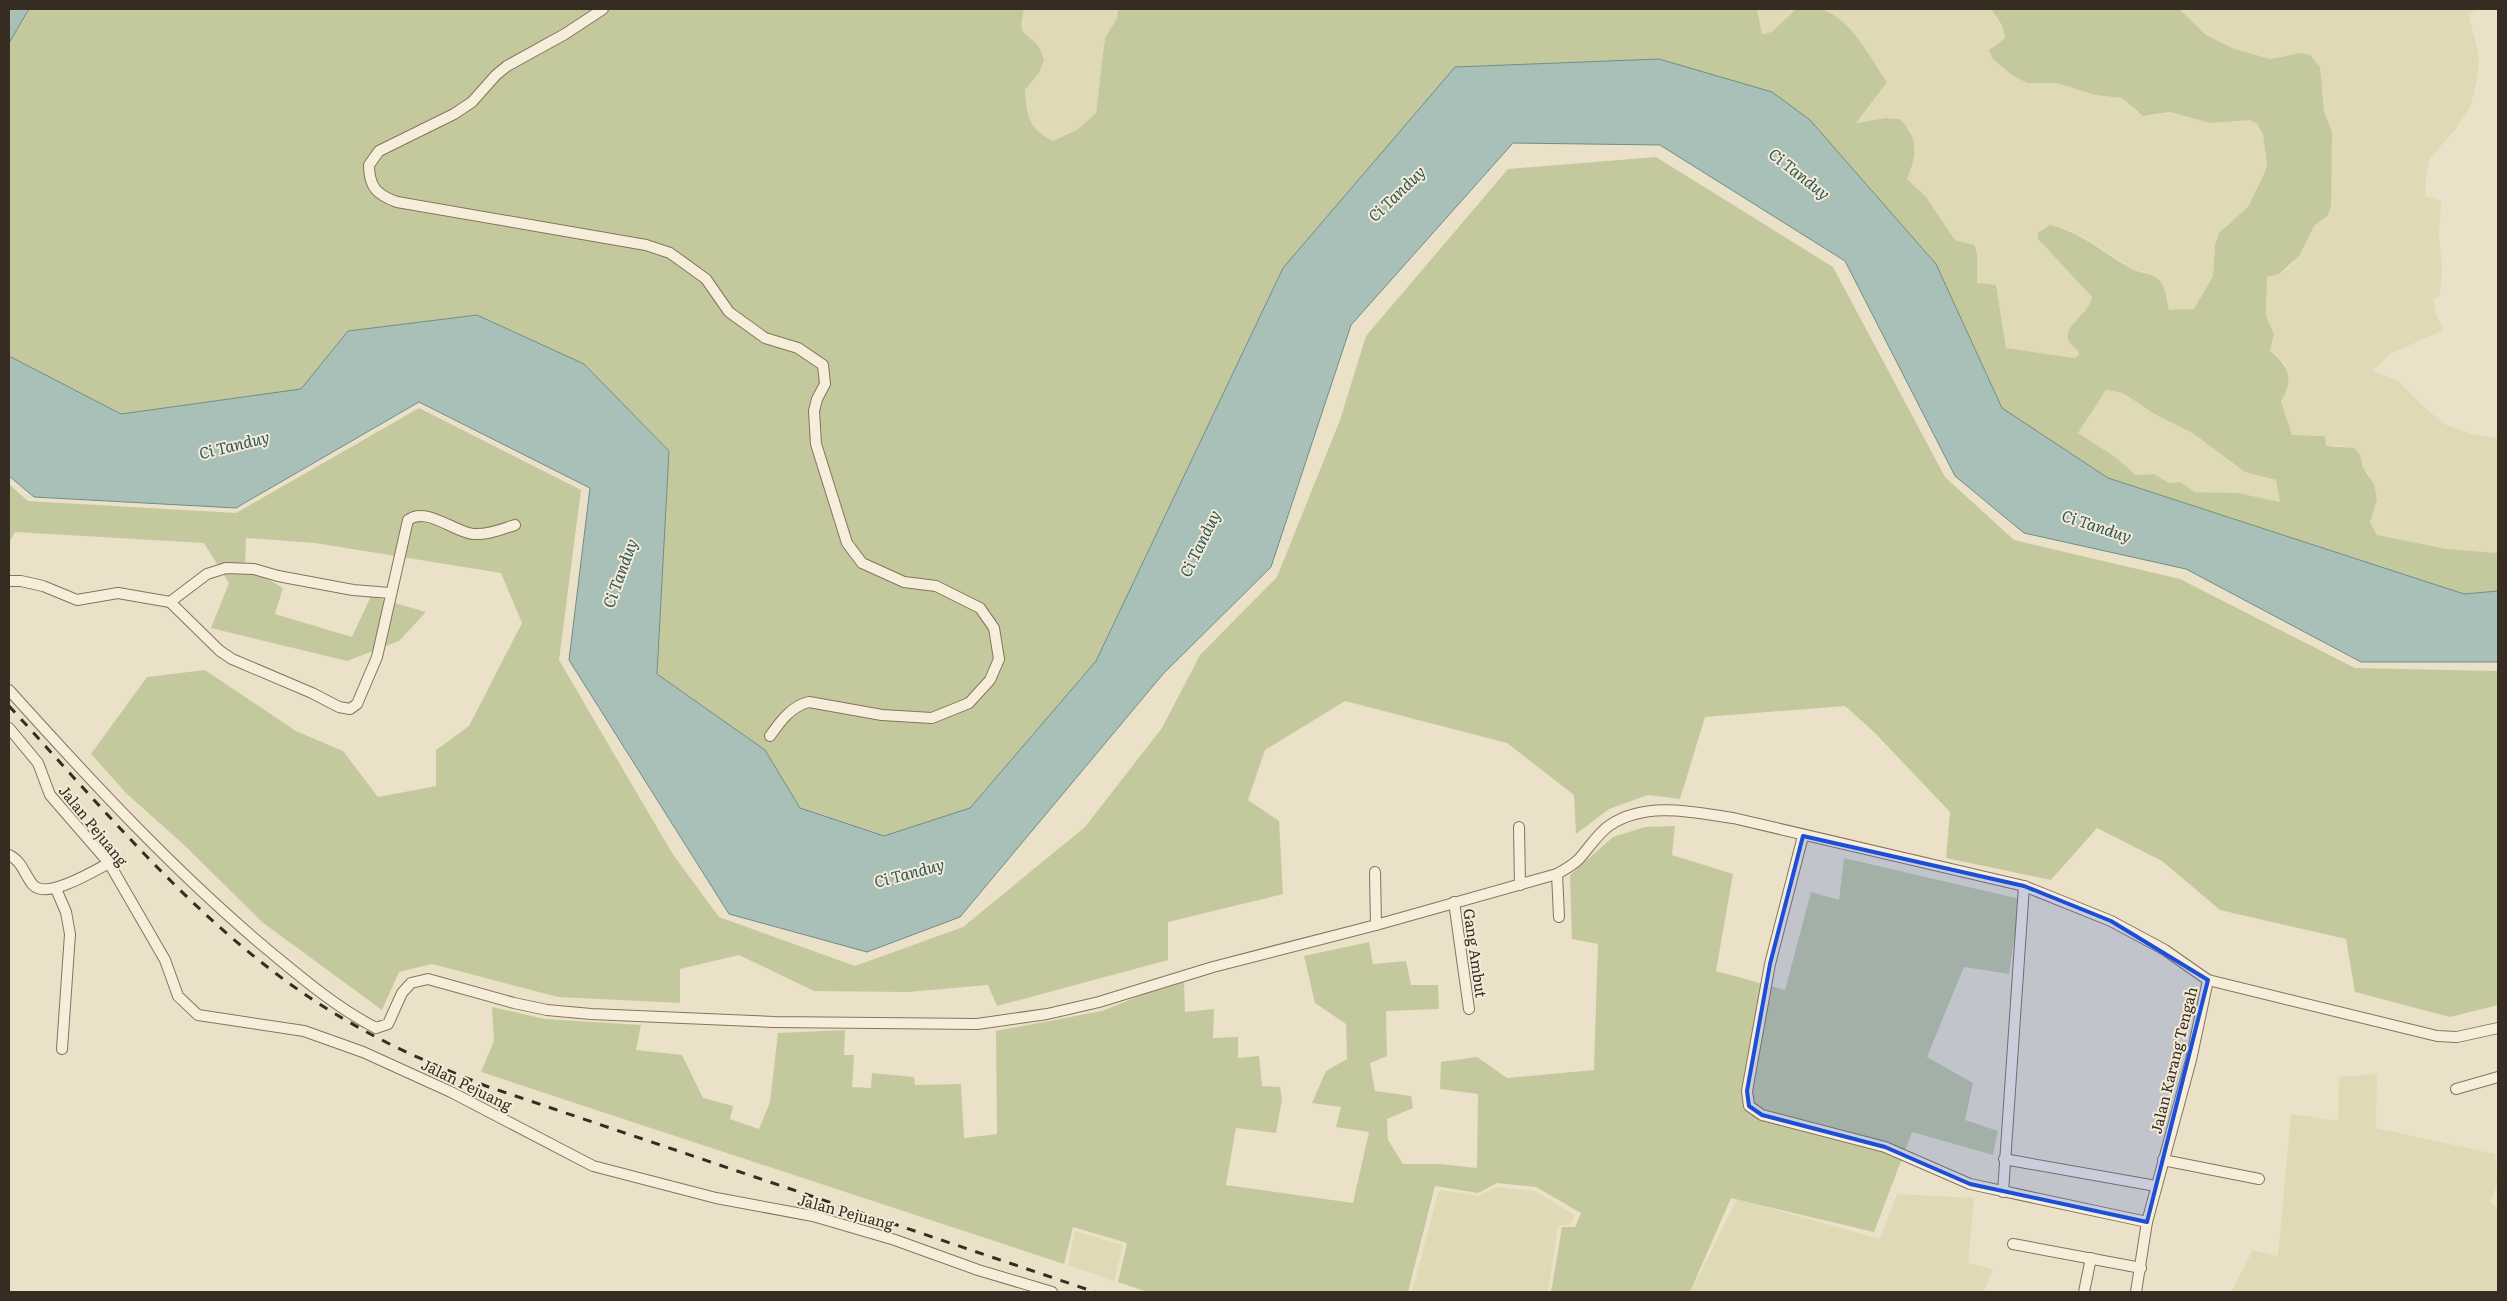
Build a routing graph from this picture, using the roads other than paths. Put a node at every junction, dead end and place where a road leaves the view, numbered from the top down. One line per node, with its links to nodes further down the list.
1 (603, 9): 8 (street)
2 (515, 525): 4 (street)
3 (9, 582): 5 (street)
4 (390, 593): 5 (street); 5 (street)
5 (170, 602)
6 (9, 690): 20 (street)
7 (9, 728): 12 (street, Jalan Pejuang)
8 (770, 736)
9 (1519, 827): 15 (street)
10 (1803, 836): 14 (street); 16 (street); 31 (street)
11 (9, 855): 17 (street)
12 (109, 863): 17 (street); 36 (street, Jalan Pejuang)
13 (1375, 872): 20 (street)
14 (1557, 874): 15 (street); 19 (street)
15 (1520, 885): 18 (street)
16 (2024, 886): 21 (street); 27 (street)
17 (56, 889): 24 (street)
18 (1454, 902): 20 (street); 22 (street, Gang Ambut)
19 (1559, 917)
20 (1376, 925)
21 (2208, 980): 23 (street, Jalan Karang Tengah); 28 (street, Jalan Karang Tengah)
22 (1469, 1009)
23 (2498, 1028)
24 (62, 1048)
25 (2498, 1077): 26 (street)
26 (2456, 1089)
27 (2004, 1159): 30 (street); 31 (street)
28 (2163, 1160): 29 (street); 30 (street, Jalan Karang Tengah)
29 (2259, 1179)
30 (2156, 1186): 32 (street, Jalan Karang Tengah)
31 (2003, 1192): 32 (street)
32 (2147, 1222): 35 (street, Jalan Karang Tengah)
33 (2013, 1244): 34 (street)
34 (2091, 1258): 35 (street); 37 (street)
35 (2141, 1268): 38 (street, Jalan Karang Tengah)
36 (1052, 1292)
37 (2084, 1292)
38 (2136, 1292)

